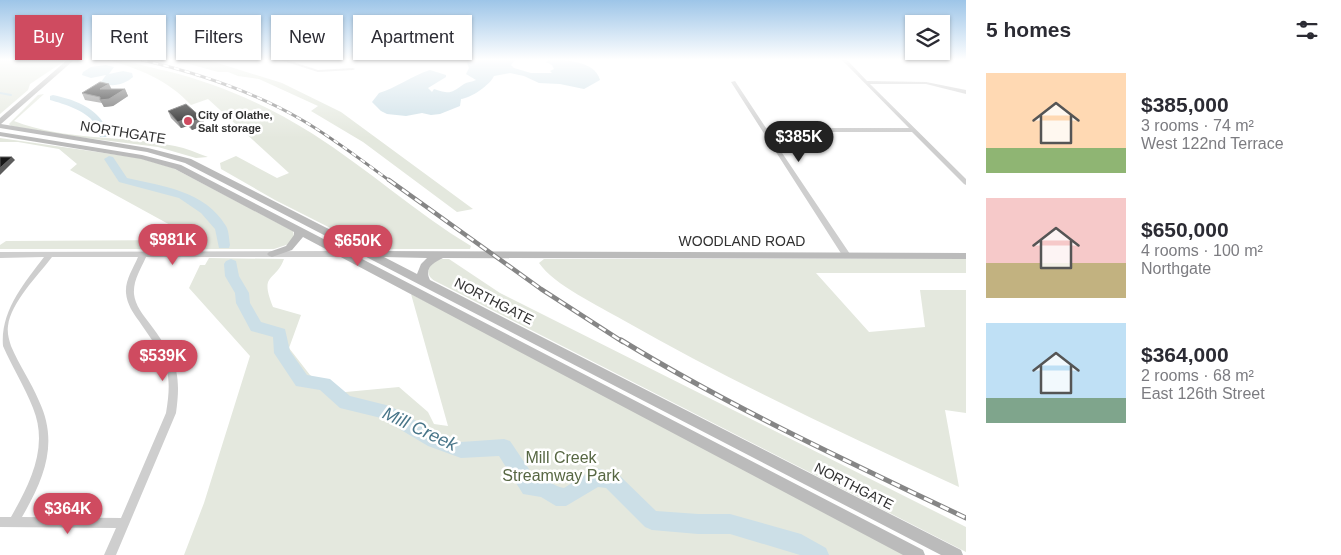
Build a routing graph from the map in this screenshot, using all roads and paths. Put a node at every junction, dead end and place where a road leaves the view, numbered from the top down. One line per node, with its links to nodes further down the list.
1 (41, 86): 6 (main road)
2 (736, 86): 8 (street)
3 (870, 86): 9 (street)
4 (939, 86): 5 (street)
5 (966, 92)
6 (0, 122)
7 (0, 126): 16 (main road, NORTHGATE)
8 (765, 130): 9 (street); 20 (street)
9 (914, 130): 11 (street)
10 (0, 134): 12 (main road, NORTHGATE)
11 (966, 183)
12 (298, 229): 14 (main road); 15 (main road, NORTHGATE)
13 (143, 254): 14 (street); 18 (street); 25 (street)
14 (272, 254): 15 (street)
15 (346, 254): 16 (main road, WOODLAND ROAD); 27 (main road, NORTHGATE)
16 (371, 254): 19 (main road, WOODLAND ROAD); 22 (main road, NORTHGATE)
17 (0, 255): 18 (street)
18 (50, 255): 23 (street)
19 (446, 255): 20 (main road, WOODLAND ROAD); 22 (main road)
20 (847, 256): 21 (main road, WOODLAND ROAD)
21 (966, 256)
22 (426, 283): 28 (main road, NORTHGATE)
23 (14, 521): 24 (street); 25 (street)
24 (0, 522)
25 (123, 523): 26 (street)
26 (110, 555)
27 (918, 555)
28 (956, 555)

